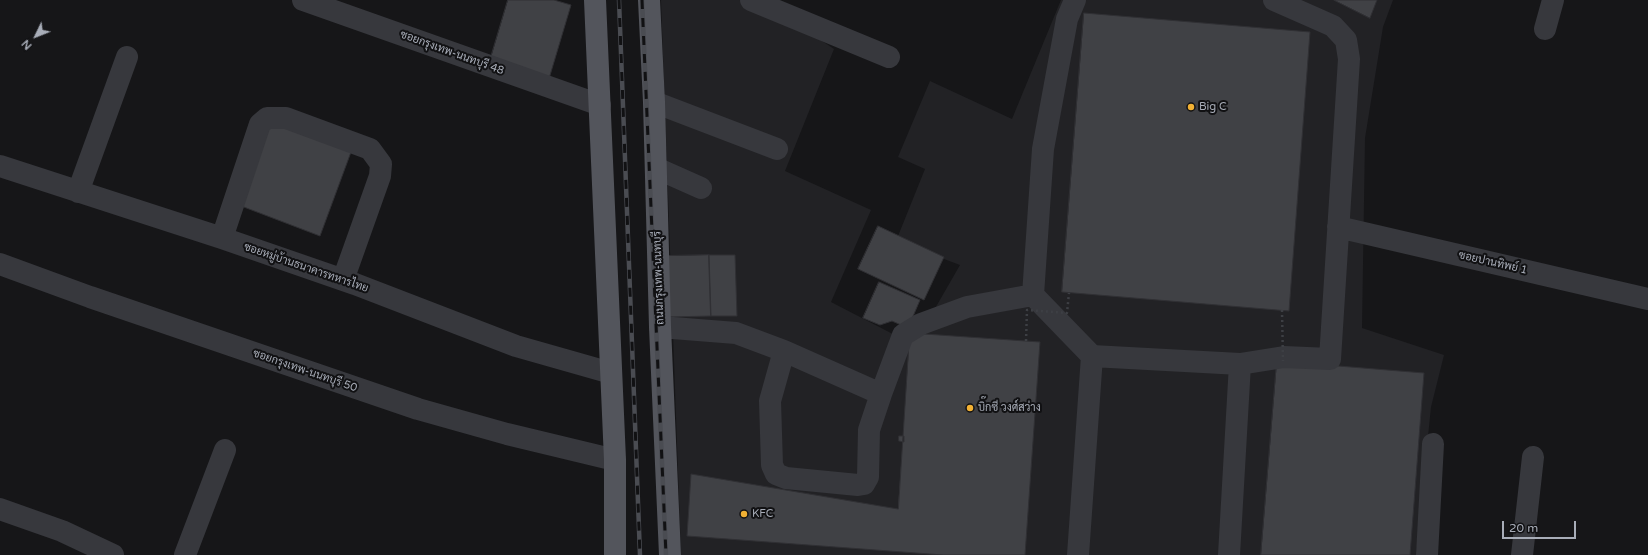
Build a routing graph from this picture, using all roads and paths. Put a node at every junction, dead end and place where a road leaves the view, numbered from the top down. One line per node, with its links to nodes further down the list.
1 (303, 0): 12 (street, ซอยกรุงเทพ-นนทบุรี 48)
2 (595, 0): 12 (main road)
3 (649, 0): 11 (main road, ถนนกรุงเทพ-นนทบุรี)
4 (752, 0): 10 (street)
5 (1075, 0): 23 (street)
6 (1274, 0): 18 (street)
7 (1553, 0): 8 (street)
8 (1545, 29)
9 (127, 57): 17 (street)
10 (889, 57)
11 (654, 102): 13 (street); 15 (main road, ถนนกรุงเทพ-นนทบุรี)
12 (600, 105): 32 (main road)
13 (777, 149)
14 (0, 166): 17 (street, ซอยหมู่บ้านธนาคารทหารไทย)
15 (656, 168): 16 (street); 26 (main road, ถนนกรุงเทพ-นนทบุรี)
16 (701, 188)
17 (78, 192): 19 (street, ซอยหมู่บ้านธนาคารทหารไทย)
18 (1338, 227): 24 (street, ซอยปานทิพย์ 1); 30 (street)
19 (222, 238): 21 (street, ซอยหมู่บ้านธนาคารทหารไทย); 21 (street)
20 (0, 264): 37 (street, ซอยกรุงเทพ-นนทบุรี 50)
21 (343, 280): 32 (street, ซอยหมู่บ้านธนาคารทหารไทย)
22 (1069, 292): 27 (path, bridge)
23 (1033, 295): 29 (street); 33 (street)
24 (1648, 300)
25 (1282, 310): 30 (path, bridge)
26 (660, 327): 28 (street); 42 (main road, ถนนกรุงเทพ-นนทบุรี)
27 (1026, 341)
28 (784, 351): 33 (street); 33 (street)
29 (1092, 356): 31 (street); 43 (street)
30 (1283, 359): 31 (street)
31 (1240, 364): 44 (street)
32 (611, 373): 37 (main road)
33 (881, 394)
34 (1433, 444): 45 (street)
35 (225, 450): 40 (street)
36 (1533, 456): 46 (street)
37 (615, 460): 41 (main road)
38 (0, 509): 39 (street)
39 (113, 555)
40 (185, 555)
41 (615, 555)
42 (670, 555)
43 (1078, 555)
44 (1229, 555)
45 (1427, 555)
46 (1522, 555)

